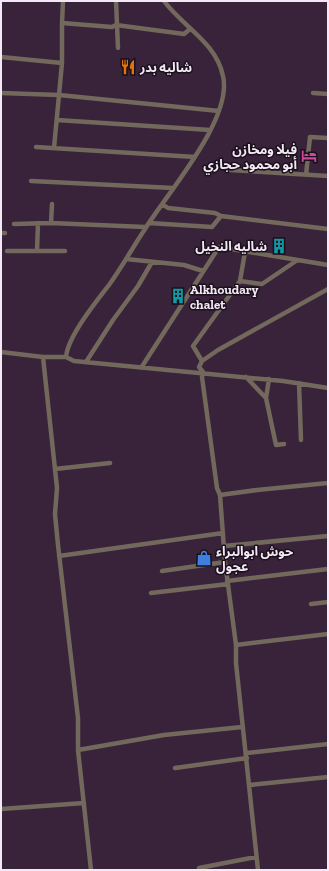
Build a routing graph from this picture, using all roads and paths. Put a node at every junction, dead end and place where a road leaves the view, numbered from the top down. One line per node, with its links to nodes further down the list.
1 (64, 1): 4 (street)
2 (116, 1): 5 (street)
3 (164, 1): 6 (street)
4 (62, 23): 5 (street); 9 (street)
5 (116, 25): 6 (street); 7 (street)
6 (190, 29): 14 (street)
7 (118, 48)
8 (1, 57): 9 (street)
9 (62, 63): 13 (street)
10 (1, 93): 13 (street)
11 (314, 93): 12 (street)
12 (328, 94)
13 (59, 95): 14 (street); 15 (street)
14 (219, 111): 16 (street)
15 (57, 120): 16 (street); 19 (street)
16 (210, 130): 20 (street)
17 (328, 138): 22 (street)
18 (36, 147): 19 (street)
19 (54, 148): 20 (street)
20 (195, 157): 25 (street)
21 (230, 170): 22 (street)
22 (306, 175): 23 (street)
23 (328, 176)
24 (31, 181): 25 (street)
25 (173, 188): 27 (street)
26 (52, 204): 30 (street)
27 (162, 204): 28 (street); 32 (street)
28 (221, 216): 32 (street); 33 (street)
29 (38, 223): 30 (street); 31 (street); 35 (street)
30 (51, 223): 32 (street)
31 (14, 224)
32 (147, 225): 38 (street)
33 (328, 229)
34 (7, 251): 35 (street)
35 (37, 251): 36 (street)
36 (66, 251)
37 (245, 252): 39 (street); 42 (street); 43 (street)
38 (126, 259): 40 (street); 47 (street)
39 (296, 261): 41 (street); 43 (street)
40 (152, 262): 42 (street); 49 (street)
41 (328, 265)
42 (203, 271): 50 (street)
43 (240, 281): 48 (street)
44 (328, 289): 48 (street)
45 (1, 352): 46 (street)
46 (43, 357): 47 (street); 60 (street)
47 (66, 357): 49 (street)
48 (202, 361): 51 (street)
49 (86, 362): 50 (street)
50 (141, 368): 51 (street)
51 (203, 372): 52 (street); 62 (street)
52 (246, 377): 53 (street); 56 (street)
53 (269, 379): 54 (street); 56 (street)
54 (299, 383): 55 (street); 57 (street)
55 (328, 388)
56 (266, 398): 58 (street)
57 (301, 440)
58 (284, 444)
59 (110, 463): 60 (street)
60 (55, 469): 66 (street)
61 (328, 483): 62 (street)
62 (220, 496): 63 (street)
63 (223, 533): 65 (street); 66 (street)
64 (328, 536): 65 (street)
65 (224, 546): 67 (street)
66 (59, 556): 78 (street)
67 (225, 562): 69 (street); 70 (street)
68 (328, 568): 70 (street)
69 (162, 571)
70 (228, 582): 71 (street); 75 (street)
71 (151, 593)
72 (328, 602): 73 (street)
73 (311, 604)
74 (328, 634): 75 (street)
75 (236, 645): 76 (street)
76 (242, 727): 78 (street); 79 (street)
77 (328, 744): 79 (street)
78 (78, 750): 83 (street)
79 (247, 755): 80 (street); 82 (street)
80 (175, 768)
81 (328, 778): 82 (street)
82 (250, 784): 85 (street)
83 (84, 803): 84 (street); 87 (street)
84 (1, 809)
85 (256, 857): 86 (street); 88 (street)
86 (199, 868)
87 (91, 870)
88 (258, 870)

